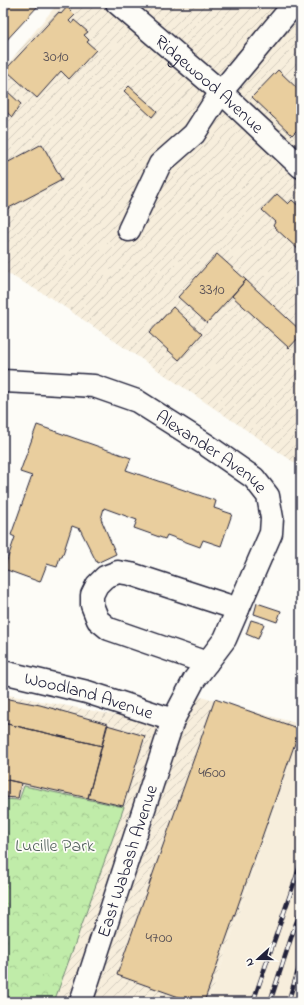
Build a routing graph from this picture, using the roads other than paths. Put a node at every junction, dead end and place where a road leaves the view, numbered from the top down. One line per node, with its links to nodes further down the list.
1 (117, 3): 3 (street, Ridgewood Avenue)
2 (295, 3): 3 (street)
3 (221, 92): 4 (street, Ridgewood Avenue); 5 (street)
4 (301, 167)
5 (129, 230)
6 (3, 381): 7 (street, Alexander Avenue)
7 (238, 609): 8 (street, Alexander Avenue); 8 (street)
8 (207, 663): 10 (street, Alexander Avenue)
9 (3, 672): 10 (street, Woodland Avenue)
10 (174, 720): 11 (street, East Wabash Avenue)
11 (81, 1002)

